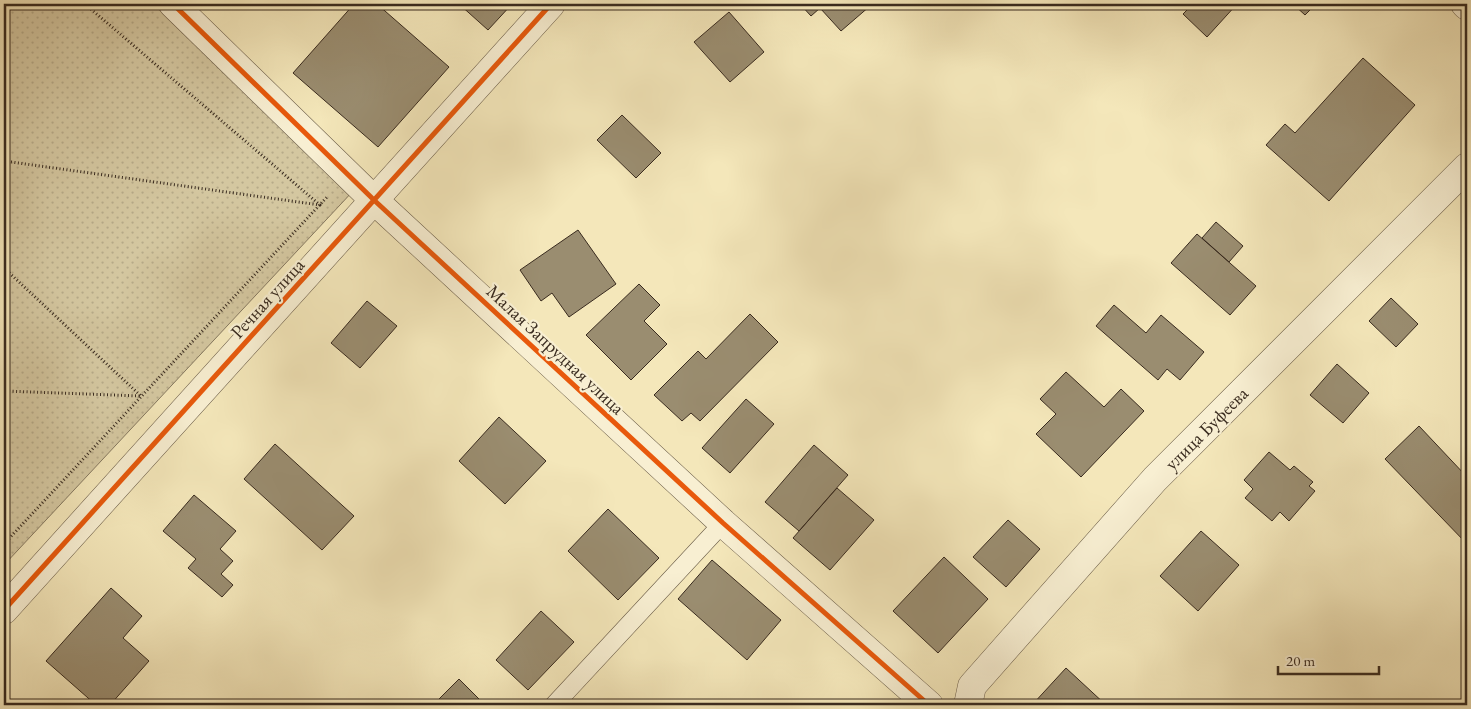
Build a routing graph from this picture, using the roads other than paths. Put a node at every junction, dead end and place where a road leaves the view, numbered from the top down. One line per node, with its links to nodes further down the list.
1 (173, 4): 4 (street, Малая Запрудная улица)
2 (551, 4): 4 (street, Речная улица)
3 (1467, 167): 9 (street, улица Буфеева)
4 (375, 201): 5 (street, Малая Запрудная улица); 6 (street, Речная улица)
5 (723, 523): 7 (lane); 8 (street, Малая Запрудная улица)
6 (4, 610)
7 (554, 705)
8 (929, 705)
9 (968, 705)

